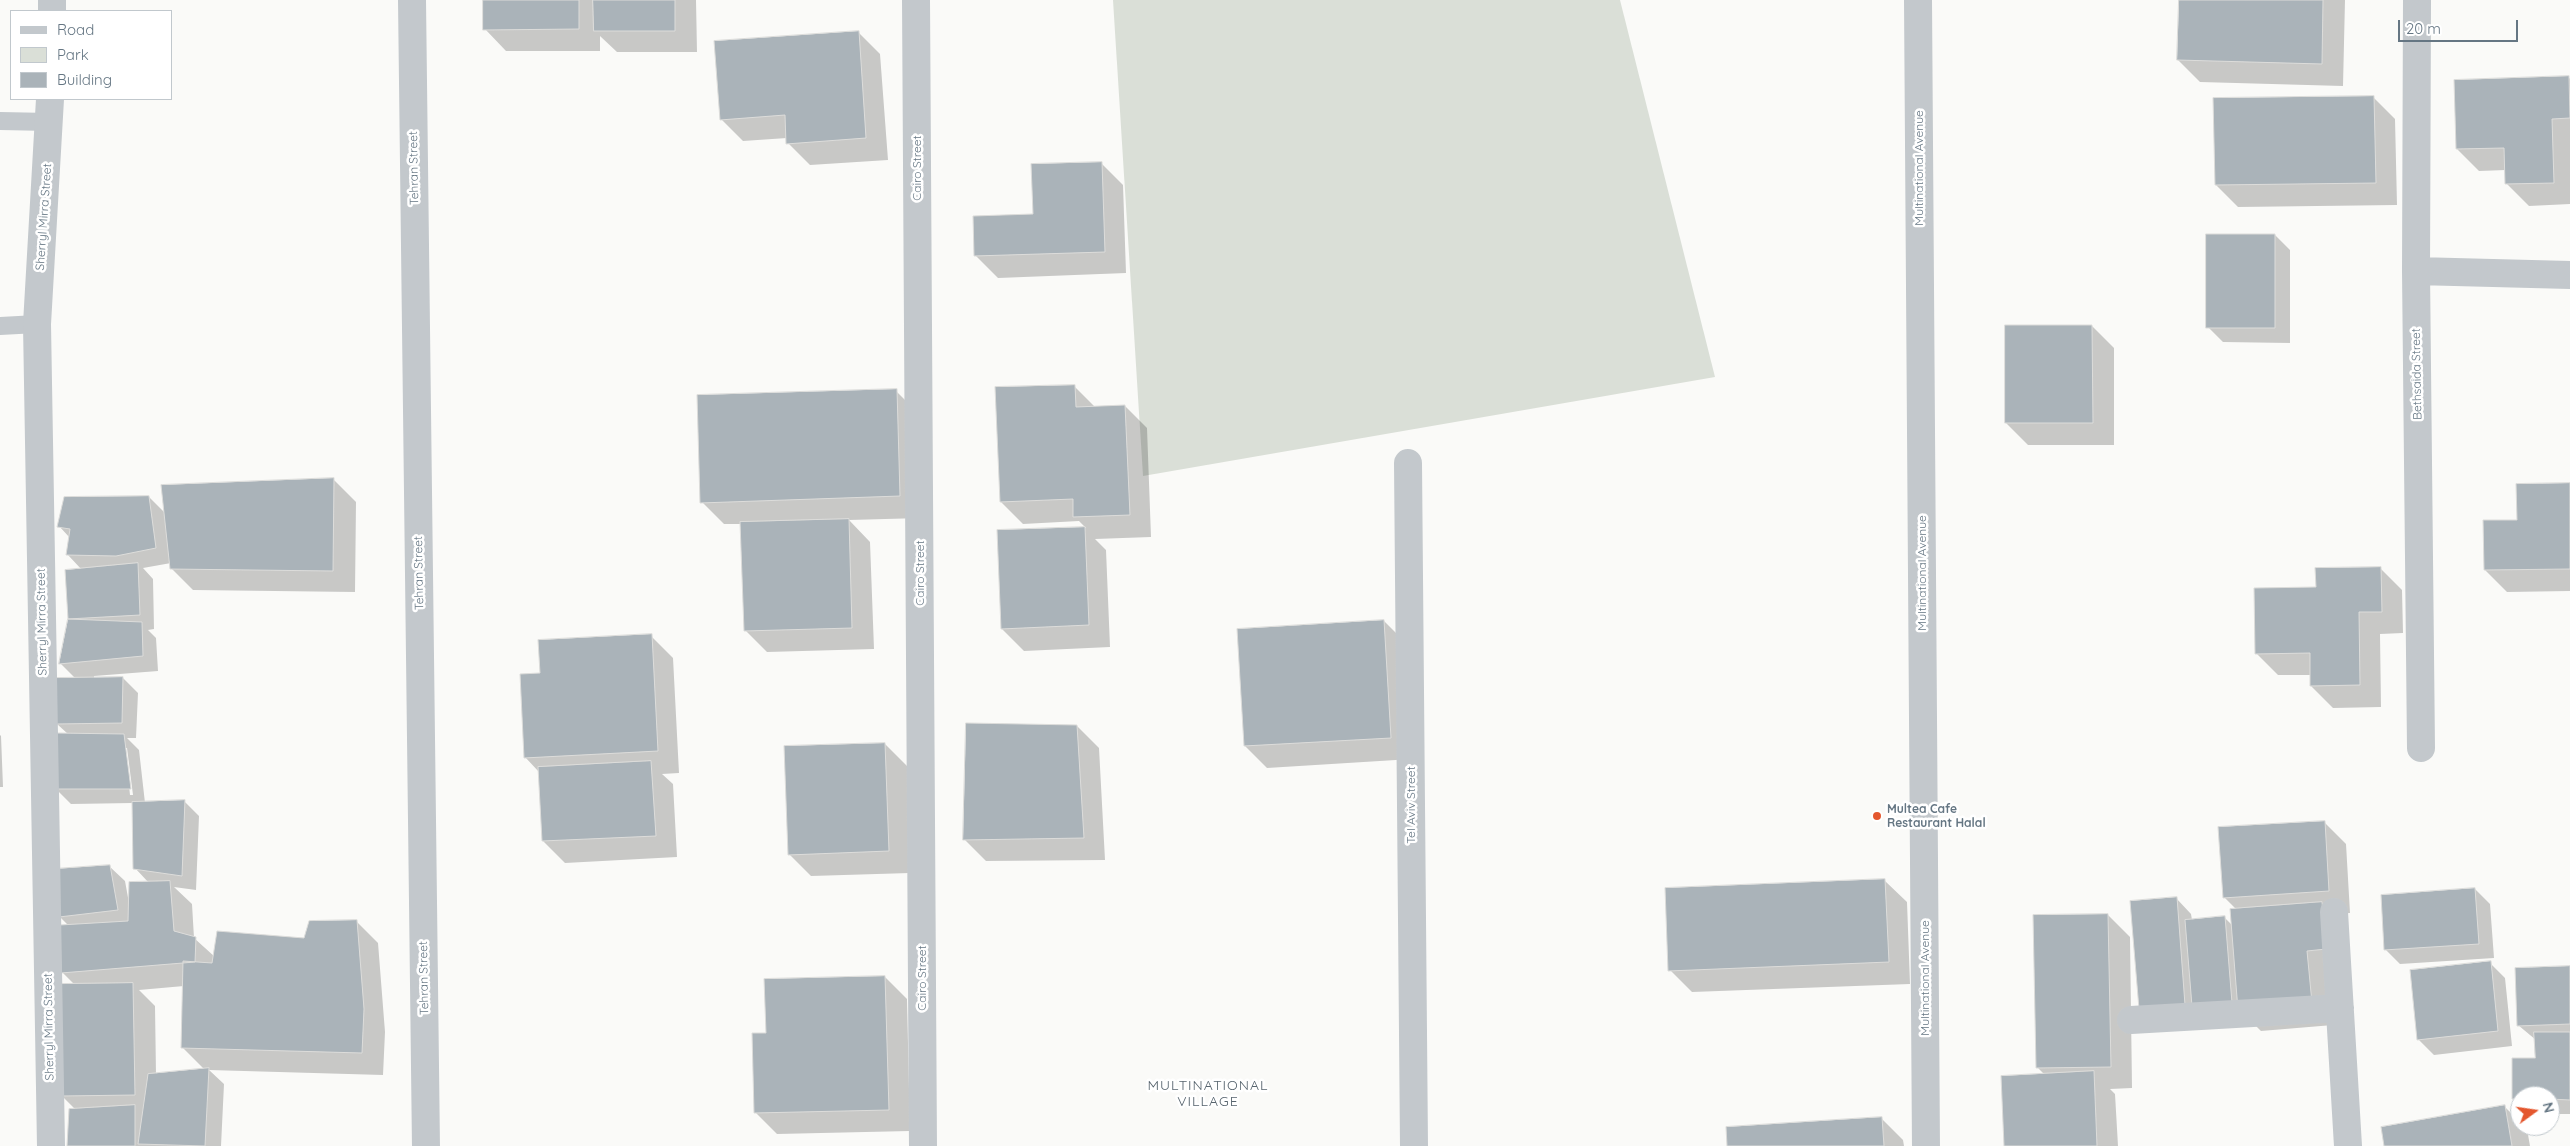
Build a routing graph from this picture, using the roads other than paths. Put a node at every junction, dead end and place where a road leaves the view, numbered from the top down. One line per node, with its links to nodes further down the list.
1 (412, 0): 17 (street, Tehran Street)
2 (916, 0): 18 (street, Cairo Street)
3 (1918, 0): 20 (street, Multinational Avenue)
4 (2417, 0): 7 (street, Bethsaida Street)
5 (50, 110): 6 (lane); 9 (street, Sherryl Mirra Street)
6 (0, 121)
7 (2416, 271): 8 (street); 12 (street, Bethsaida Street)
8 (2570, 275)
9 (37, 324): 10 (lane); 16 (street, Sherryl Mirra Street)
10 (0, 326)
11 (1408, 463): 19 (street, Tel Aviv Street)
12 (2421, 748)
13 (2334, 912): 14 (street)
14 (2340, 1008): 15 (street); 21 (street)
15 (2131, 1020)
16 (51, 1146)
17 (426, 1146)
18 (923, 1146)
19 (1414, 1146)
20 (1926, 1146)
21 (2348, 1146)

